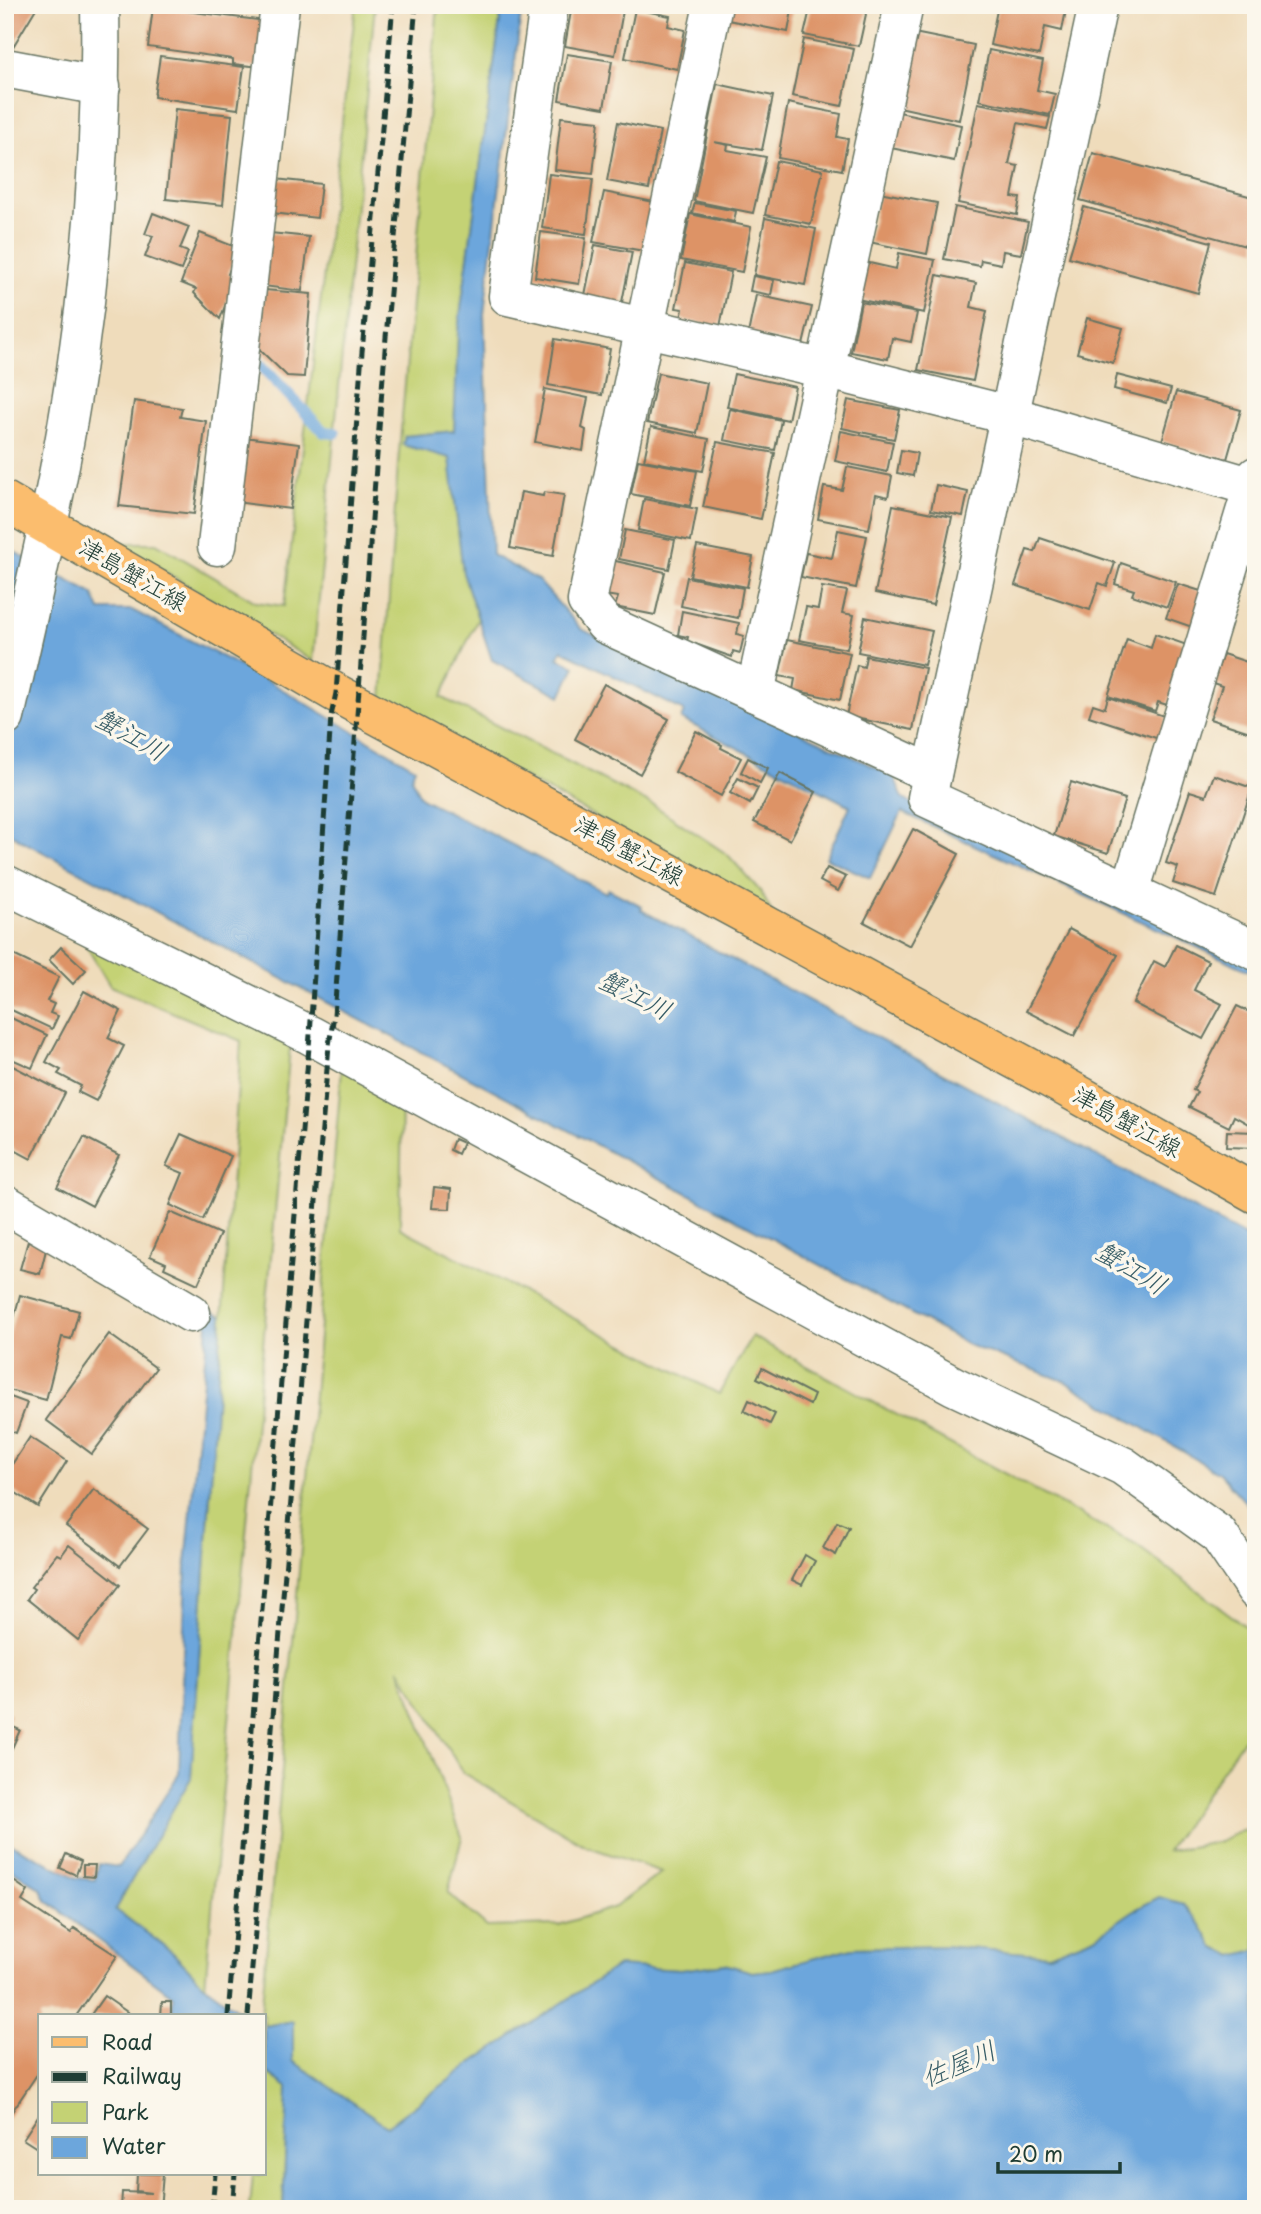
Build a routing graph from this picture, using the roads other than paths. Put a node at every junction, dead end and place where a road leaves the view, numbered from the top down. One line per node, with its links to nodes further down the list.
1 (100, 5): 8 (street)
2 (280, 5): 15 (street)
3 (549, 5): 9 (street)
4 (713, 5): 9 (street)
5 (904, 5): 10 (street)
6 (1098, 5): 11 (street)
7 (5, 68): 8 (street)
8 (101, 86): 14 (street)
9 (645, 327): 10 (street); 16 (street)
10 (825, 369): 11 (street); 16 (street)
11 (1008, 415): 12 (street); 18 (street)
12 (1255, 484): 20 (street)
13 (5, 501): 14 (main road, 津島蟹江線)
14 (44, 541): 17 (street); 22 (main road, 津島蟹江線)
15 (217, 546)
16 (755, 693): 18 (street)
17 (5, 717)
18 (932, 774): 20 (street)
19 (5, 884): 25 (street)
20 (1130, 892): 21 (street)
21 (1256, 951)
22 (1256, 1194)
23 (5, 1205): 24 (street)
24 (191, 1313)
25 (1256, 1590)

